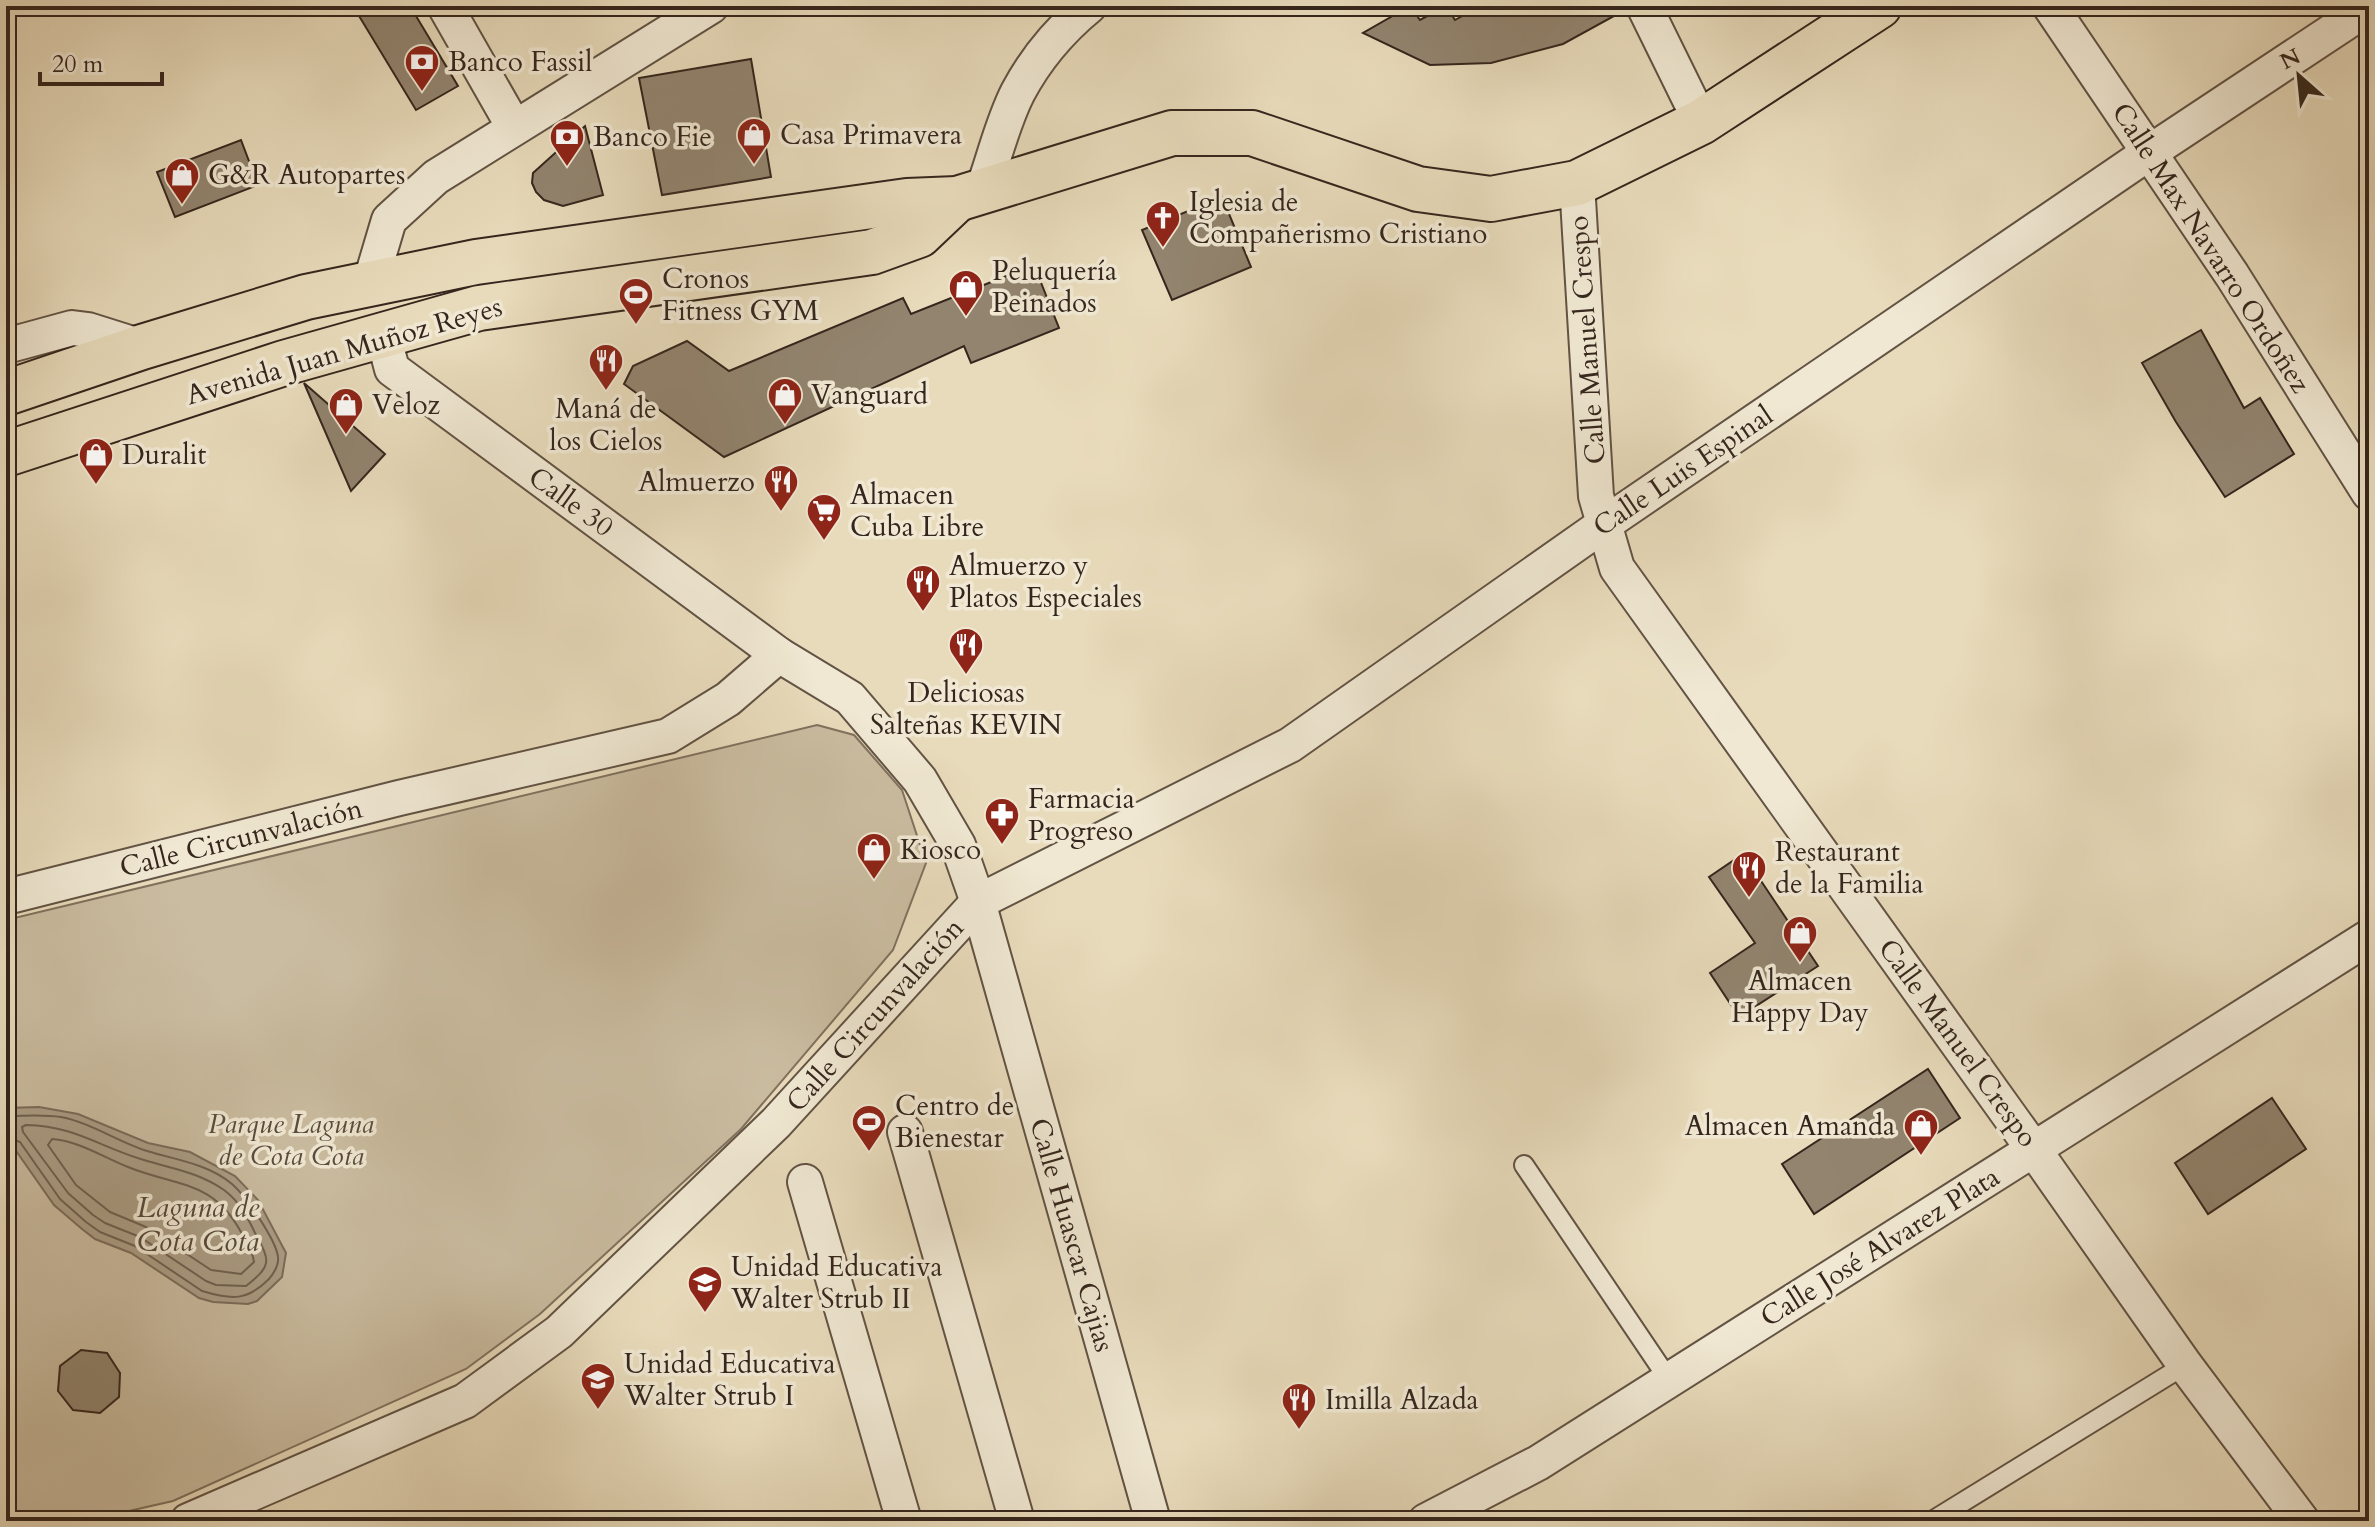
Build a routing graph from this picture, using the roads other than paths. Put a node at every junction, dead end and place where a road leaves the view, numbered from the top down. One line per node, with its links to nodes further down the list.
1 (445, 6): 9 (street)
2 (711, 6): 9 (street)
3 (1089, 6): 12 (street)
4 (1644, 6): 8 (street)
5 (1879, 6): 8 (main road, Avenida Juan Muñoz Reyes)
6 (2050, 6): 10 (street, Calle Max Navarro Ordoñez)
7 (2369, 7): 10 (street, Calle Luis Espinal)
8 (1701, 122): 11 (main road, Avenida Juan Muñoz Reyes)
9 (514, 127): 13 (street)
10 (2150, 152): 19 (street, Calle Max Navarro Ordoñez); 20 (street, Calle Luis Espinal)
11 (1577, 183): 12 (main road, Avenida Juan Muñoz Reyes); 20 (street, Calle Manuel Crespo)
12 (970, 196): 13 (main road, Avenida Juan Muñoz Reyes); 14 (main road, Avenida Juan Muñoz Reyes)
13 (370, 284): 14 (main road); 16 (main road, Avenida Juan Muñoz Reyes)
14 (383, 335): 18 (main road, Avenida Juan Muñoz Reyes); 21 (street, Calle 30)
15 (6, 346): 16 (street)
16 (142, 347): 17 (main road, Avenida Juan Muñoz Reyes)
17 (6, 393)
18 (6, 454)
19 (2369, 493)
20 (1603, 525): 23 (street, Calle Luis Espinal); 26 (street, Calle Manuel Crespo)
21 (779, 655): 22 (street, Calle Circunvalación); 23 (street, Calle Circunvalación)
22 (6, 897)
23 (978, 902): 31 (street, Calle Circunvalación); 34 (street, Calle Huascar Cajias)
24 (2369, 937): 26 (street, Calle José Alvarez Plata)
25 (905, 1132): 33 (street)
26 (2034, 1150): 29 (street, Calle Manuel Crespo); 30 (street, Calle José Alvarez Plata)
27 (1524, 1165): 30 (lane)
28 (805, 1182): 32 (street)
29 (2185, 1365): 36 (lane); 37 (street, Calle Manuel Crespo)
30 (1669, 1380): 35 (street, Calle José Alvarez Plata)
31 (188, 1521)
32 (904, 1521)
33 (1017, 1521)
34 (1153, 1521)
35 (1426, 1521)
36 (1932, 1521)
37 (2302, 1521)

